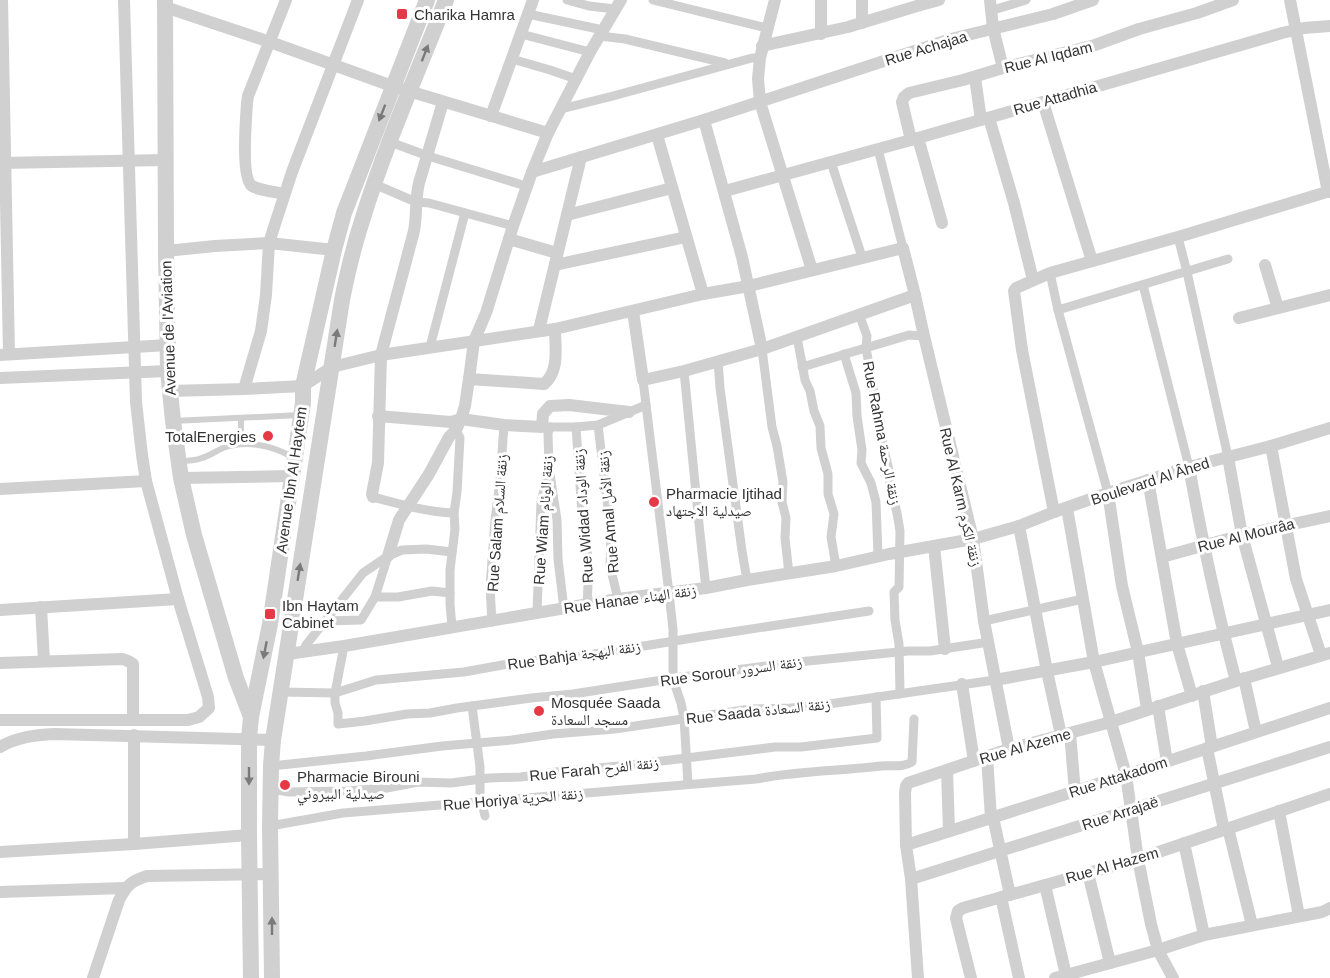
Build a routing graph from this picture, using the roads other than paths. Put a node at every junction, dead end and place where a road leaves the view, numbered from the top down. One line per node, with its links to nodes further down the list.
1 (2, 0): 59 (street)
2 (123, 0): 57 (street)
3 (286, 0): 31 (street)
4 (358, 0): 35 (street)
5 (427, 0): 40 (street, Avenue Ibn Al Haytem)
6 (446, 0): 41 (street, Avenue Ibn Al Haytem, one-way to 6)
7 (533, 0): 22 (street)
8 (567, 0): 19 (street)
9 (653, 0): 25 (street)
10 (775, 0): 25 (street)
11 (821, 0): 30 (street)
12 (862, 0): 23 (street)
13 (939, 0): 20 (street)
14 (1026, 0): 21 (street)
15 (1093, 0): 26 (street, Rue Achajaa)
16 (1233, 0): 37 (street, Rue Al Iqdam)
17 (1290, 0): 27 (street)
18 (165, 4): 31 (street); 56 (street, Avenue de l'Aviation)
19 (618, 5): 28 (street)
20 (901, 5): 23 (street)
21 (990, 5): 26 (street)
22 (528, 14): 28 (street); 29 (street)
23 (862, 23): 30 (street)
24 (1330, 26): 27 (street, Rue Attadhia)
25 (767, 28): 33 (street)
26 (993, 28): 37 (street); 43 (street, Rue Achajaa)
27 (1296, 30): 44 (street, Rue Attadhia); 66 (street)
28 (602, 33): 32 (street); 36 (street)
29 (521, 34): 32 (street); 34 (street)
30 (821, 34): 33 (street)
31 (270, 42): 35 (street); 67 (street)
32 (590, 52): 39 (street)
33 (761, 52): 36 (street); 43 (street)
34 (512, 59): 39 (street); 46 (street)
35 (332, 64): 40 (street); 67 (street)
36 (727, 64): 45 (street)
37 (1003, 68): 38 (street, Rue Al Iqdam)
38 (975, 77): 47 (street); 51 (street, Rue Al Iqdam)
39 (576, 79): 45 (street)
40 (393, 86): 41 (street); 78 (street, Avenue Ibn Al Haytem, one-way to 78)
41 (410, 92): 42 (street); 52 (street, Avenue Ibn Al Haytem)
42 (443, 102): 46 (street); 54 (street)
43 (760, 102): 48 (street, Rue Achajaa); 61 (street)
44 (1043, 102): 47 (street, Rue Attadhia); 83 (street)
45 (561, 109): 49 (street)
46 (491, 116): 49 (street)
47 (985, 119): 51 (street, Rue Attadhia); 88 (street)
48 (704, 120): 50 (street, Rue Achajaa); 65 (street)
49 (548, 133): 60 (street)
50 (657, 135): 55 (street, Rue Achajaa); 64 (street)
51 (914, 139): 53 (street, Rue Attadhia); 71 (street)
52 (390, 142): 54 (street); 62 (street, Avenue Ibn Al Haytem)
53 (878, 149): 58 (street, Rue Attadhia); 77 (street)
54 (428, 156): 63 (street); 68 (street)
55 (581, 158): 60 (street, Rue Achajaa); 70 (street)
56 (166, 160): 57 (street); 79 (street, Avenue de l'Aviation)
57 (128, 162): 59 (street); 106 (street)
58 (831, 162): 61 (street, Rue Attadhia); 80 (street)
59 (3, 163): 109 (street)
60 (532, 172): 63 (street)
61 (782, 176): 65 (street, Rue Attadhia); 85 (street)
62 (374, 184): 68 (street); 113 (street, Avenue Ibn Al Haytem, one-way to 62)
63 (526, 186): 72 (street)
64 (672, 188): 70 (street); 73 (street)
65 (725, 191): 90 (street)
66 (1329, 191): 74 (street)
67 (284, 194): 76 (street)
68 (416, 202): 69 (street); 111 (street)
69 (465, 213): 72 (street); 105 (street)
70 (567, 214): 81 (street)
71 (942, 223)
72 (513, 226): 75 (street)
73 (686, 237): 81 (street); 91 (street)
74 (1178, 237): 83 (street); 87 (street)
75 (509, 239): 81 (street); 103 (street)
76 (269, 243): 78 (street); 79 (street); 122 (street)
77 (903, 248): 80 (street); 92 (street, Rue Al Karm زنقة الكرم)
78 (334, 250): 121 (street, Avenue Ibn Al Haytem)
79 (166, 251): 104 (street, Avenue de l'Aviation)
80 (862, 257): 85 (street)
81 (556, 259): 100 (street)
82 (1228, 259): 87 (street)
83 (1092, 261): 86 (street)
84 (1265, 265): 94 (street)
85 (812, 270): 90 (street)
86 (1050, 273): 88 (street); 96 (street)
87 (1187, 273): 89 (street); 138 (street)
88 (1033, 280): 152 (street)
89 (1143, 285): 96 (street); 141 (street)
90 (749, 286): 91 (street); 108 (street)
91 (703, 294): 95 (street)
92 (915, 295): 97 (street); 101 (street, Rue Al Karm زنقة الكرم)
93 (1330, 295): 94 (street)
94 (1278, 308): 98 (street)
95 (633, 310): 99 (street); 120 (street)
96 (1058, 310): 148 (street)
97 (859, 314): 102 (street); 107 (street, Rue Rahma زنقة الرحمة)
98 (1239, 318)
99 (555, 328): 100 (street); 119 (street)
100 (539, 330): 103 (street)
101 (924, 336): 107 (street); 158 (street, Rue Al Karm زنقة الكرم)
102 (797, 337): 108 (street); 114 (street)
103 (474, 341): 105 (street); 119 (street)
104 (168, 345): 106 (street); 116 (street, Avenue de l'Aviation)
105 (430, 347): 111 (street)
106 (134, 348): 109 (street); 117 (street)
107 (866, 348): 110 (street); 162 (street, Rue Rahma زنقة الرحمة)
108 (762, 349): 112 (street); 167 (street)
109 (5, 354)
110 (844, 354): 114 (street); 164 (street)
111 (381, 355): 113 (street); 127 (street)
112 (718, 361): 115 (street); 168 (street)
113 (332, 367): 121 (street); 200 (street, Avenue Ibn Al Haytem, one-way to 113)
114 (802, 367): 166 (street)
115 (684, 370): 120 (street); 169 (street)
116 (168, 371): 117 (street); 123 (street, Avenue de l'Aviation)
117 (135, 372): 118 (street); 146 (street)
118 (0, 378)
119 (469, 379): 130 (street)
120 (643, 380): 124 (street)
121 (303, 386): 122 (street); 126 (street, Avenue Ibn Al Haytem)
122 (244, 389): 123 (street)
123 (170, 391): 129 (street, Avenue de l'Aviation)
124 (646, 405): 125 (street); 171 (street)
125 (629, 412): 132 (street); 133 (street)
126 (301, 415): 128 (lane); 139 (street, Avenue Ibn Al Haytem)
127 (378, 416): 130 (street); 149 (street)
128 (241, 418): 129 (lane); 136 (lane)
129 (172, 421): 140 (street, Avenue de l'Aviation)
130 (458, 425): 131 (street); 150 (street); 153 (street)
131 (504, 425): 133 (street); 187 (street, Rue Salam زنقة السلام)
132 (598, 425): 134 (street); 174 (street, Rue Amal زنقة الأمل)
133 (546, 427): 134 (street); 142 (street, Rue Wiam زنقة الوئام)
134 (576, 427): 176 (street, Rue Widad زنقة الوداد)
135 (1330, 428): 137 (street, Boulevard Al Âhed)
136 (242, 444): 139 (lane); 140 (lane)
137 (1271, 446): 138 (street, Boulevard Al Âhed); 155 (street)
138 (1228, 457): 141 (street, Boulevard Al Âhed); 157 (street)
139 (295, 458): 143 (street, Avenue Ibn Al Haytem)
140 (178, 461): 144 (street, Avenue de l'Aviation)
141 (1189, 467): 145 (street, Boulevard Al Âhed); 159 (street)
142 (549, 469): 178 (street); 183 (street, Rue Wiam زنقة الوئام)
143 (292, 476): 144 (street); 210 (street, Avenue Ibn Al Haytem, one-way to 210)
144 (182, 478): 195 (street, Avenue de l'Aviation)
145 (1148, 480): 148 (street, Boulevard Al Âhed); 165 (street)
146 (146, 481): 147 (street); 173 (street)
147 (0, 489)
148 (1108, 493): 151 (street, Boulevard Al Âhed); 198 (street)
149 (373, 497): 150 (street)
150 (409, 506): 153 (street); 163 (street)
151 (1067, 508): 152 (street, Boulevard Al Âhed); 175 (street)
152 (1054, 512): 156 (street, Boulevard Al Âhed)
153 (454, 513): 161 (street)
154 (1330, 516): 155 (street, Rue Al Mourâa)
155 (1285, 525): 157 (street, Rue Al Mourâa); 184 (street)
156 (1019, 526): 158 (street, Boulevard Al Âhed); 180 (street)
157 (1242, 535): 159 (street, Rue Al Mourâa); 188 (street)
158 (973, 539): 160 (street, Rue Hanae زنقة الهناء); 186 (street, Rue Al Karm زنقة الكرم)
159 (1203, 545): 165 (street, Rue Al Mourâa); 190 (street)
160 (934, 546): 162 (street, Rue Hanae زنقة الهناء); 196 (street)
161 (452, 552): 163 (street); 170 (street)
162 (900, 552): 164 (street, Rue Hanae زنقة الهناء); 199 (street, Rue Rahma زنقة الرحمة)
163 (388, 556): 172 (street); 185 (street)
164 (878, 556): 166 (street, Rue Hanae زنقة الهناء)
165 (1162, 557): 193 (street)
166 (836, 566): 167 (street, Rue Hanae زنقة الهناء)
167 (789, 574): 168 (street, Rue Hanae زنقة الهناء)
168 (747, 580): 169 (street, Rue Hanae زنقة الهناء)
169 (706, 588): 171 (street, Rue Hanae زنقة الهناء)
170 (450, 593): 172 (street); 189 (street)
171 (669, 593): 174 (street, Rue Hanae زنقة الهناء); 191 (street)
172 (375, 597): 185 (street)
173 (178, 599): 177 (street); 224 (street)
174 (618, 599): 176 (street, Rue Hanae زنقة الهناء)
175 (1083, 599): 180 (street); 203 (street)
176 (587, 605): 178 (street, Rue Hanae زنقة الهناء)
177 (41, 607): 179 (street); 202 (street)
178 (564, 609): 183 (street, Rue Hanae زنقة الهناء)
179 (0, 610)
180 (1034, 610): 186 (street); 206 (street)
181 (1330, 610): 184 (street)
182 (869, 612): 191 (street, Rue Bahja زنقة البهجة)
183 (537, 613): 187 (street, Rue Hanae زنقة الهناء)
184 (1308, 615): 188 (street); 201 (street)
185 (325, 621): 197 (street)
186 (984, 621): 192 (street, Rue Al Karm زنقة الكرم)
187 (492, 622): 189 (street, Rue Hanae زنقة الهناء)
188 (1267, 623): 190 (street); 205 (street)
189 (452, 627): 194 (street, Rue Hanae زنقة الهناء)
190 (1223, 633): 193 (street); 209 (street)
191 (673, 641): 207 (street); 213 (street, Rue Bahja زنقة البهجة)
192 (989, 642): 196 (street, Rue Sorour زنقة السرور); 208 (street, Rue Al Karm زنقة الكرم)
193 (1177, 644): 198 (street); 215 (street)
194 (344, 646): 197 (street, Rue Hanae زنقة الهناء); 213 (street, Rue Sorour زنقة السرور)
195 (228, 648): 210 (street, Avenue de l'Aviation); 220 (street, Avenue de l'Aviation)
196 (945, 649): 199 (street, Rue Sorour زنقة السرور)
197 (307, 652): 200 (street, Rue Hanae زنقة الهناء)
198 (1138, 652): 203 (street); 218 (street)
199 (899, 653): 207 (street, Rue Sorour زنقة السرور); 214 (street, Rue Rahma زنقة الرحمة)
200 (287, 654): 212 (street, Avenue Ibn Al Haytem)
201 (1325, 654): 205 (street, Rue Al Azeme)
202 (44, 661): 204 (street); 224 (street)
203 (1094, 662): 206 (street); 225 (street)
204 (0, 663)
205 (1278, 667): 209 (street, Rue Al Azeme)
206 (1047, 671): 208 (street); 227 (street)
207 (673, 679): 217 (street, Rue Sorour زنقة السرور); 221 (street)
208 (995, 680): 211 (street, Rue Saada زنقة السعادة); 235 (street, Rue Al Karm زنقة الكرم)
209 (1240, 680): 215 (street, Rue Al Azeme); 226 (street)
210 (259, 684): 212 (street, Avenue de l'Aviation); 220 (street, Avenue Ibn Al Haytem)
211 (962, 684): 214 (street, Rue Saada زنقة السعادة); 238 (street)
212 (280, 693): 213 (street, Rue Bahja زنقة البهجة); 230 (street, Avenue Ibn Al Haytem)
213 (334, 693): 217 (street, Rue Sorour زنقة السرور)
214 (900, 694): 216 (street, Rue Saada زنقة السعادة)
215 (1197, 694): 218 (street, Rue Al Azeme); 234 (street)
216 (876, 697): 221 (street, Rue Saada زنقة السعادة); 237 (street, Rue Farah زنقة الفرح)
217 (472, 706): 231 (street)
218 (1153, 708): 225 (street, Rue Al Azeme); 239 (street)
219 (1330, 708): 226 (street, Rue Attakadom)
220 (251, 717): 229 (street, Avenue Ibn Al Haytem)
221 (684, 718): 231 (street, Rue Saada زنقة السعادة); 237 (street)
222 (914, 719): 245 (street, Rue Horiya زنقة الحرية)
223 (0, 720): 224 (street)
224 (133, 720)
225 (1111, 722): 227 (street, Rue Al Azeme); 242 (street)
226 (1256, 732): 234 (street, Rue Attakadom)
227 (1066, 734): 235 (street, Rue Al Azeme); 247 (street)
228 (134, 735): 229 (street); 232 (street); 259 (street)
229 (249, 738): 230 (street); 257 (street, Avenue Ibn Al Haytem, one-way to 257)
230 (273, 740): 240 (street, Avenue Ibn Al Haytem)
231 (477, 743): 240 (street, Rue Saada زنقة السعادة); 243 (street)
232 (0, 747)
233 (1330, 747): 244 (street, Rue Arrajaë)
234 (1210, 748): 239 (street, Rue Attakadom); 244 (street)
235 (1009, 749): 236 (street, Rue Al Azeme)
236 (987, 756): 238 (street, Rue Al Azeme); 253 (street)
237 (686, 758): 243 (street, Rue Farah زنقة الفرح); 245 (street)
238 (974, 761): 241 (street, Rue Al Azeme)
239 (1167, 762): 242 (street, Rue Attakadom)
240 (271, 766): 246 (street, Avenue Ibn Al Haytem)
241 (947, 770): 256 (street); 260 (street, Rue Al Azeme)
242 (1126, 775): 247 (street, Rue Attakadom); 250 (street)
243 (479, 779): 246 (street, Rue Farah زنقة الفرح); 249 (street)
244 (1214, 783): 250 (street, Rue Arrajaë); 255 (street)
245 (688, 784): 249 (street, Rue Horiya زنقة الحرية)
246 (271, 789): 254 (street, Avenue Ibn Al Haytem)
247 (1075, 792): 253 (street, Rue Attakadom)
248 (1330, 794): 251 (street, Rue Al Hazem)
249 (481, 801): 252 (street); 254 (street, Rue Horiya زنقة الحرية)
250 (1131, 810): 261 (street, Rue Arrajaë); 263 (street)
251 (1279, 811): 255 (street, Rue Al Hazem); 273 (street)
252 (484, 816)
253 (992, 818): 256 (street, Rue Attakadom); 261 (street)
254 (270, 826): 266 (street, Avenue Ibn Al Haytem)
255 (1226, 829): 258 (street, Rue Al Hazem); 274 (street)
256 (949, 831): 260 (street, Rue Attakadom)
257 (249, 835): 259 (street); 265 (street, Avenue Ibn Al Haytem)
258 (1184, 843): 263 (street, Rue Al Hazem); 275 (street)
259 (134, 844): 262 (street)
260 (906, 845): 267 (street, Rue Al Azeme)
261 (1001, 851): 267 (street, Rue Arrajaë); 271 (street)
262 (0, 852)
263 (1138, 859): 264 (street, Rue Al Hazem); 276 (street)
264 (1088, 873): 268 (street, Rue Al Hazem); 277 (street)
265 (251, 874): 266 (street); 269 (street); 280 (street, Avenue Ibn Al Haytem)
266 (272, 874): 281 (street, Avenue Ibn Al Haytem, one-way to 266)
267 (911, 879): 282 (street, Rue Al Azeme)
268 (1046, 885): 271 (street, Rue Al Hazem); 278 (street)
269 (125, 888): 270 (street); 279 (street)
270 (0, 892)
271 (1006, 896): 283 (street, Rue Al Hazem); 284 (street)
272 (1328, 912): 273 (street)
273 (1299, 916): 274 (street)
274 (1251, 926): 275 (street)
275 (1204, 935): 276 (street)
276 (1158, 950): 277 (street); 285 (street)
277 (1110, 963): 278 (street)
278 (1060, 976)
279 (93, 978)
280 (251, 978)
281 (272, 978)
282 (918, 978)
283 (971, 978)
284 (1019, 978)
285 (1173, 978)

